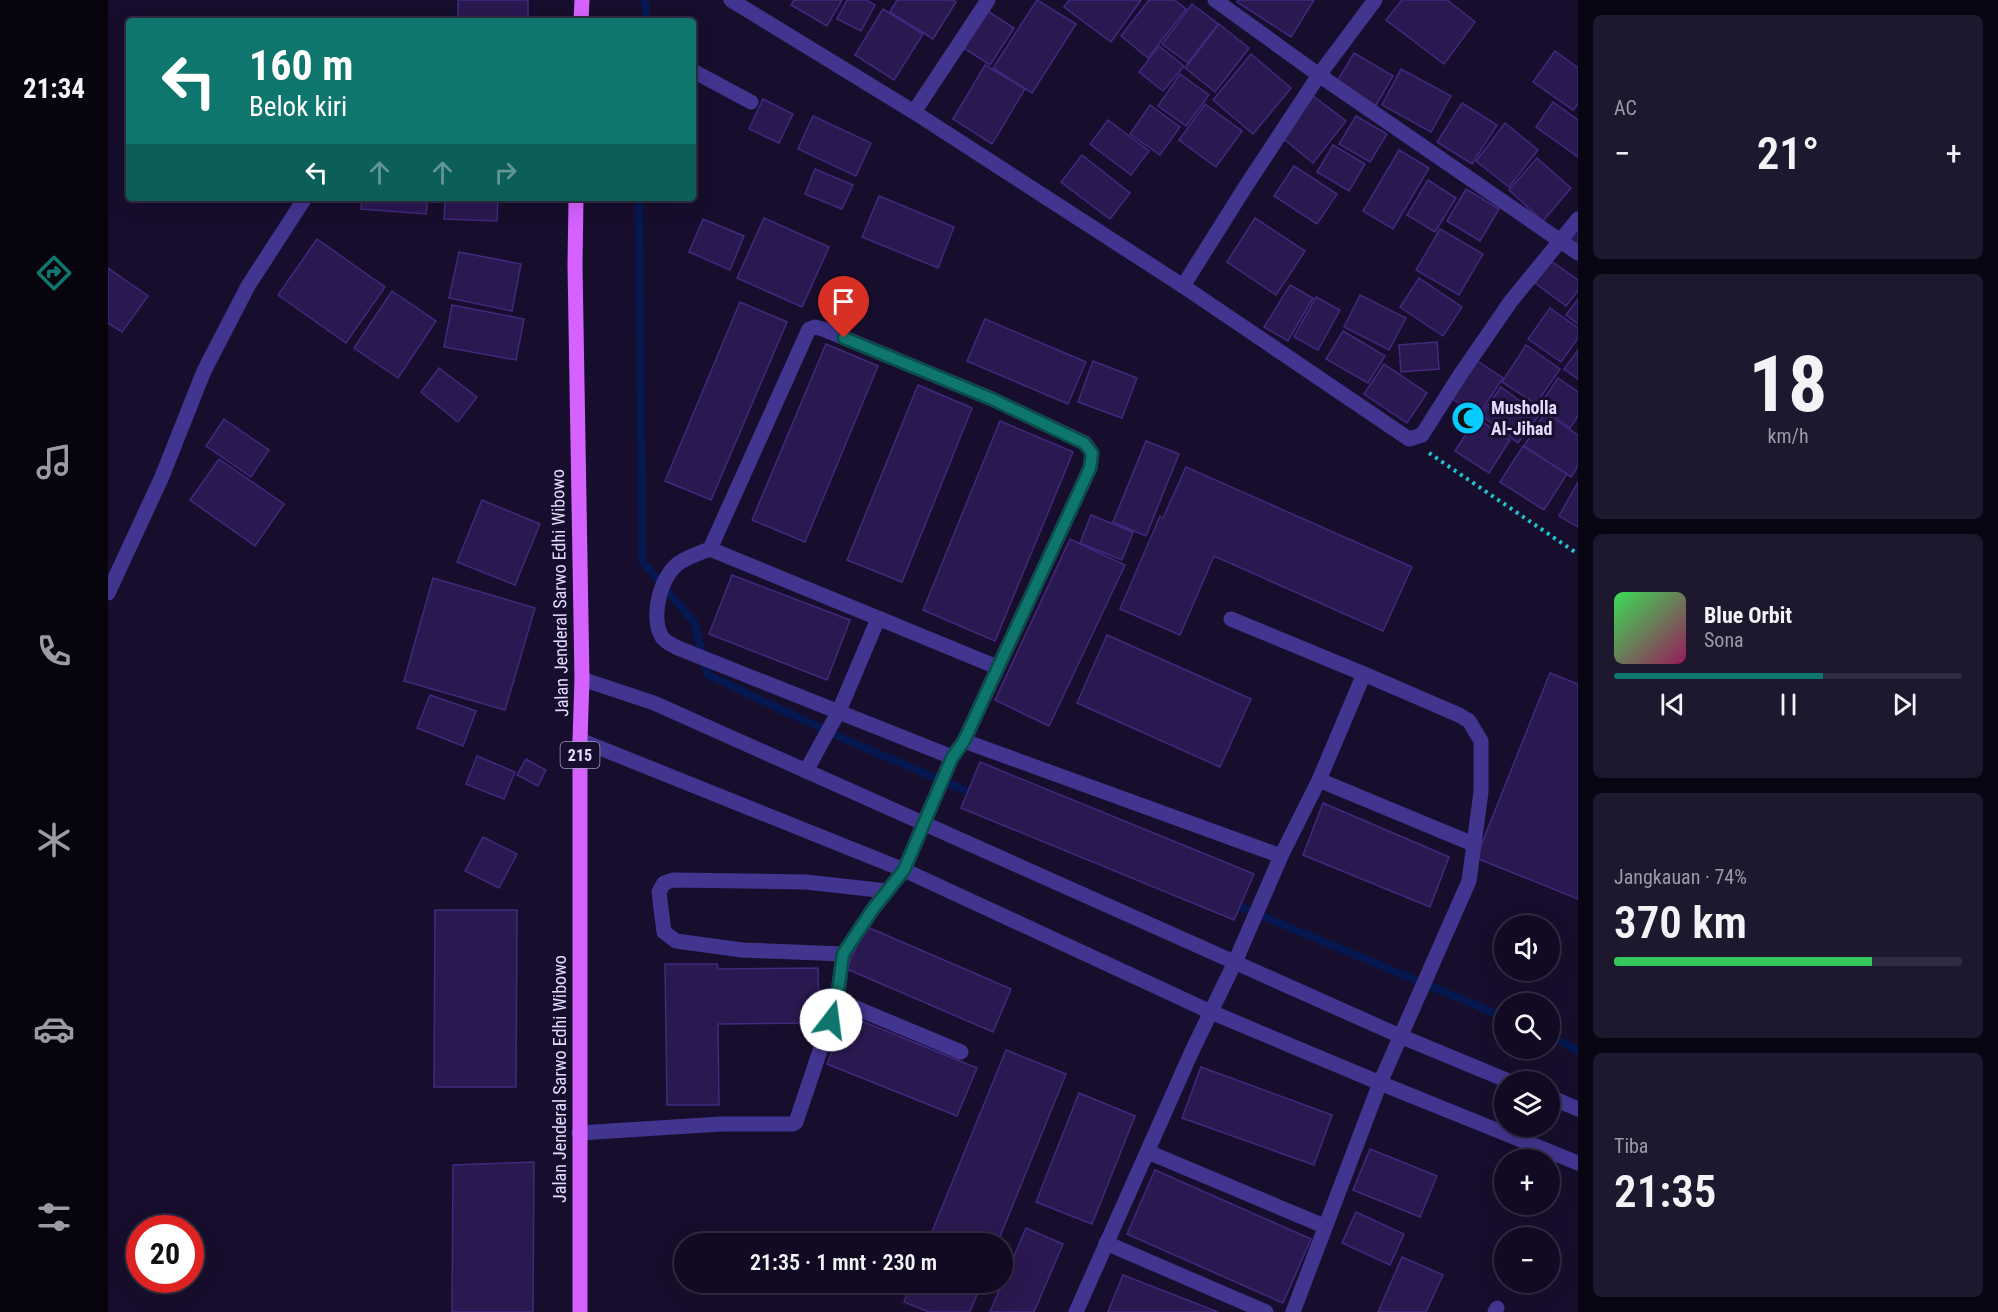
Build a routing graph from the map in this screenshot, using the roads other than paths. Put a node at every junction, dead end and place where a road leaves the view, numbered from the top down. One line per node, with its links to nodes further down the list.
1 (582, 0): 6 (main road)
2 (731, 0): 10 (street)
3 (987, 0): 10 (street)
4 (1215, 0): 8 (street)
5 (1375, 0): 8 (street)
6 (581, 18)
7 (696, 74): 9 (street)
8 (1319, 75): 14 (street); 16 (street)
9 (751, 102)
10 (914, 112): 16 (street)
11 (303, 201): 18 (street)
12 (576, 201): 23 (main road, Jalan Jenderal Sarwo Edhi Wibowo / 215)
13 (1578, 219): 14 (street)
14 (1561, 240): 15 (street); 16 (street)
15 (1578, 252)
16 (1183, 286)
17 (710, 549): 19 (street); 21 (street); 24 (street)
18 (108, 593)
19 (878, 619): 21 (street); 24 (street)
20 (1231, 619): 22 (street)
21 (997, 667): 26 (street)
22 (1364, 674): 29 (street); 31 (street)
23 (582, 679): 25 (main road, Jalan Jenderal Sarwo Edhi Wibowo / 215); 28 (street)
24 (838, 711): 27 (street); 28 (street)
25 (580, 740): 33 (street); 45 (main road, Jalan Jenderal Sarwo Edhi Wibowo / 215)
26 (964, 741): 27 (street); 32 (street)
27 (952, 758): 30 (street)
28 (806, 771): 30 (street)
29 (1319, 780): 31 (street); 32 (street)
30 (923, 822): 33 (street); 36 (street)
31 (1473, 844): 39 (street)
32 (1281, 856): 36 (street)
33 (904, 870): 34 (street); 38 (street)
34 (887, 891): 35 (street); 35 (street)
35 (843, 954): 37 (street)
36 (1235, 962): 38 (street); 39 (street)
37 (837, 1000): 40 (street); 45 (street)
38 (1211, 1012): 42 (street); 46 (street)
39 (1400, 1036): 41 (street); 42 (street)
40 (961, 1052)
41 (1494, 1075)
42 (1380, 1083): 47 (street); 48 (street)
43 (1560, 1101): 44 (street)
44 (1578, 1108)
45 (579, 1133): 50 (main road, Jalan Jenderal Sarwo Edhi Wibowo / 215)
46 (1148, 1152): 48 (street); 49 (street)
47 (1578, 1163)
48 (1324, 1226): 53 (street)
49 (1106, 1243): 51 (street); 52 (street)
50 (580, 1312)
51 (1076, 1312)
52 (1266, 1312)
53 (1293, 1312)

